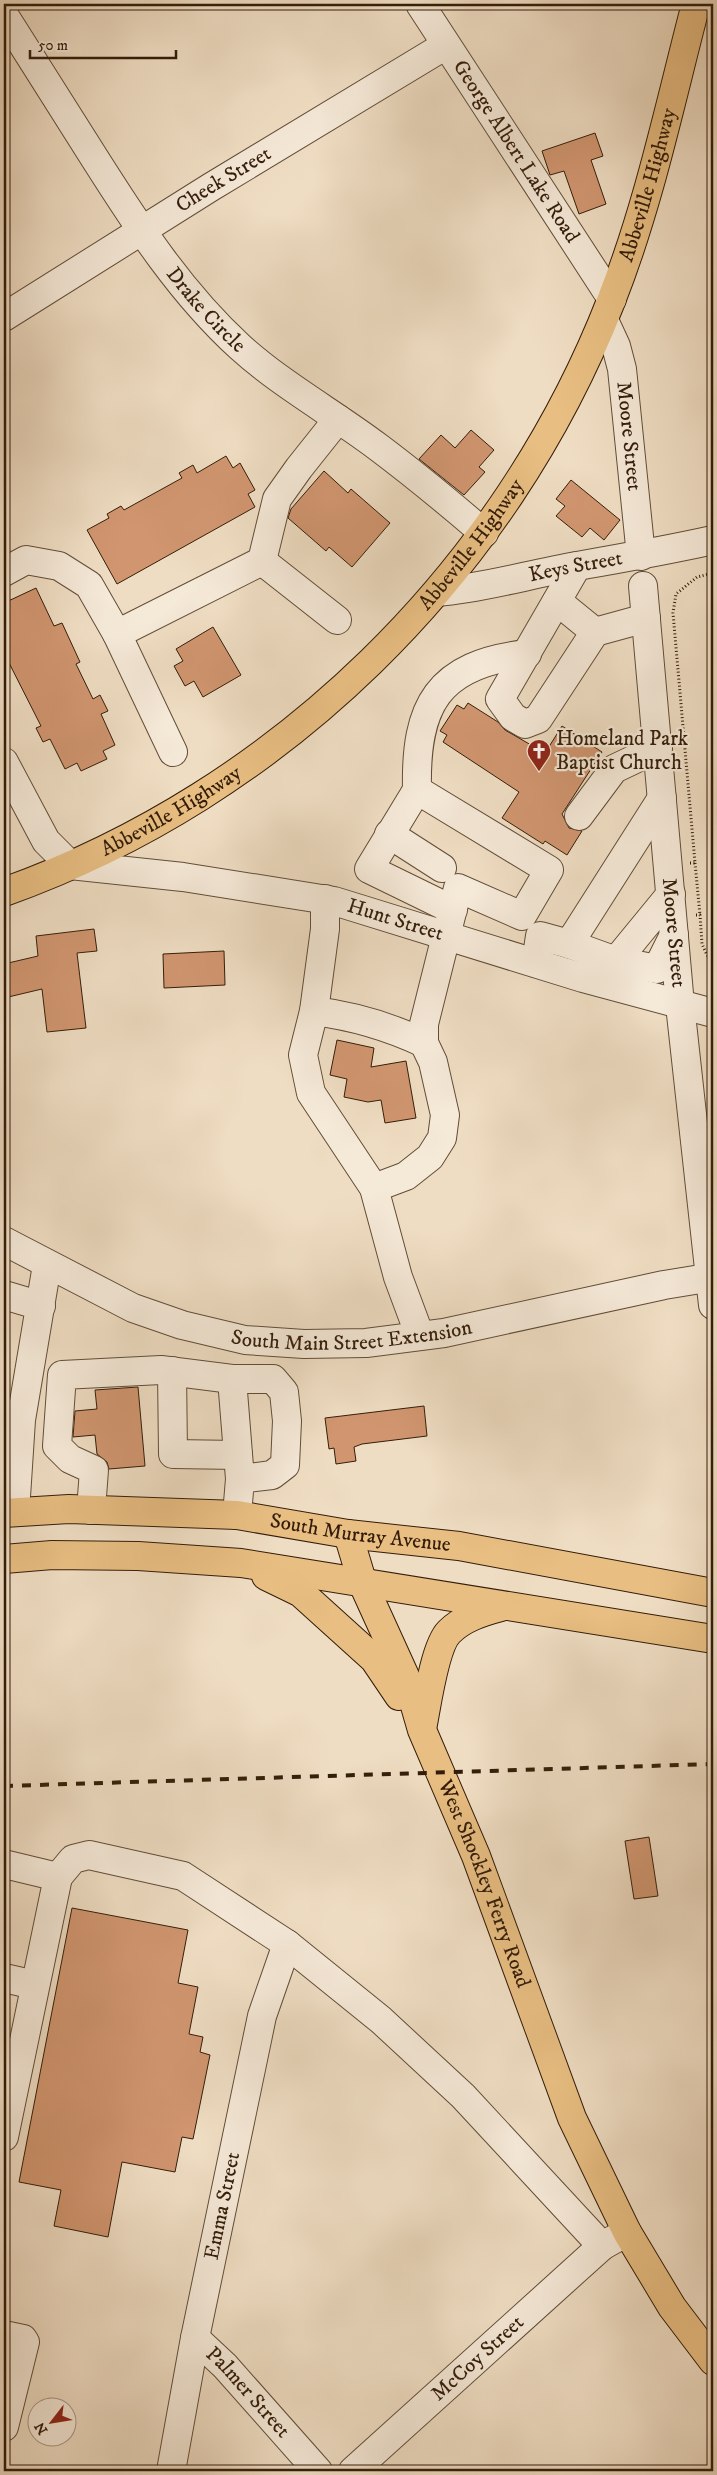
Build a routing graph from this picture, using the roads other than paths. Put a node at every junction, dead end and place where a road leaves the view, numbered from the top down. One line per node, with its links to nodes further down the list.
1 (420, 4): 4 (street, George Albert Lake Road)
2 (696, 4): 6 (main road, Abbeville Highway)
3 (4, 14): 5 (street, Drake Circle)
4 (446, 45): 5 (street, Cheek Street); 6 (street, George Albert Lake Road)
5 (141, 231): 7 (street, Cheek Street); 8 (street, Drake Circle)
6 (608, 309): 9 (main road, Abbeville Highway); 11 (street, Moore Street)
7 (4, 317)
8 (338, 419): 9 (street, Drake Circle); 12 (street)
9 (484, 533): 16 (main road, Abbeville Highway)
10 (713, 540): 11 (street, Keys Street)
11 (641, 556): 13 (street, Keys Street)
12 (262, 561): 19 (street); 21 (street)
13 (577, 566): 16 (street, Keys Street); 17 (street)
14 (4, 572): 21 (street)
15 (643, 586): 18 (street, Moore Street)
16 (437, 592): 31 (main road, Abbeville Highway)
17 (557, 601): 20 (street); 22 (street)
18 (646, 618): 20 (street); 23 (street, Moore Street)
19 (337, 620)
20 (595, 632): 22 (street)
21 (117, 634): 24 (street)
22 (527, 654): 27 (street)
23 (658, 748): 28 (street, Moore Street); 29 (street)
24 (173, 752)
25 (4, 762): 26 (street)
26 (10, 790): 31 (street)
27 (417, 790): 30 (street); 36 (street)
28 (662, 798): 34 (street, Moore Street); 38 (street)
29 (579, 816)
30 (389, 834): 32 (street); 36 (street)
31 (70, 865): 33 (main road, Abbeville Highway); 35 (street, Hunt Street)
32 (442, 868)
33 (4, 892)
34 (671, 894): 37 (street, Moore Street); 39 (street)
35 (325, 899): 36 (street, Hunt Street); 42 (street)
36 (450, 922): 40 (street, Hunt Street); 44 (street)
37 (674, 935): 39 (street); 41 (street, Moore Street)
38 (569, 944): 39 (street); 40 (street)
39 (616, 961)
40 (536, 964): 41 (street, Hunt Street)
41 (680, 1005): 43 (street, Hunt Street); 48 (street, Moore Street)
42 (314, 1012): 44 (street); 45 (street)
43 (713, 1013)
44 (424, 1043): 45 (street)
45 (374, 1188): 52 (street)
46 (4, 1241): 47 (street, South Main Street Extension)
47 (47, 1266): 50 (street); 53 (street, South Main Street Extension)
48 (712, 1278): 51 (street, Moore Street); 52 (street, South Main Street Extension)
49 (4, 1295): 50 (street)
50 (41, 1306): 58 (street)
51 (713, 1306)
52 (420, 1336): 53 (street, South Main Street Extension)
53 (265, 1341): 55 (street)
54 (172, 1371): 56 (street); 57 (street); 59 (street)
55 (262, 1378): 56 (street); 57 (street)
56 (232, 1379): 57 (street)
57 (239, 1467): 61 (street)
58 (11, 1468): 60 (street)
59 (91, 1510): 60 (main road, South Murray Avenue); 61 (main road, South Murray Avenue)
60 (9, 1513)
61 (237, 1515): 62 (main road, South Murray Avenue)
62 (348, 1534): 65 (main road, West Shockley Ferry Road); 66 (main road, South Murray Avenue)
63 (4, 1558): 64 (main road)
64 (241, 1563): 65 (main road); 69 (main road)
65 (363, 1584): 67 (main road); 69 (main road, West Shockley Ferry Road)
66 (713, 1593)
67 (502, 1606): 68 (main road); 69 (main road)
68 (713, 1639)
69 (422, 1730): 76 (main road, West Shockley Ferry Road)
70 (4, 1864): 71 (street)
71 (58, 1877): 72 (street); 74 (street)
72 (287, 1944): 77 (street); 79 (street, Emma Street)
73 (4, 1978): 74 (street)
74 (35, 1985): 75 (street)
75 (4, 2137)
76 (627, 2232): 77 (street); 80 (main road, West Shockley Ferry Road)
77 (602, 2246): 84 (street, McCoy Street)
78 (4, 2335): 81 (street)
79 (195, 2338): 82 (street, Emma Street); 83 (street, Palmer Street)
80 (713, 2361)
81 (4, 2427)
82 (171, 2471)
83 (318, 2471)
84 (353, 2471)

